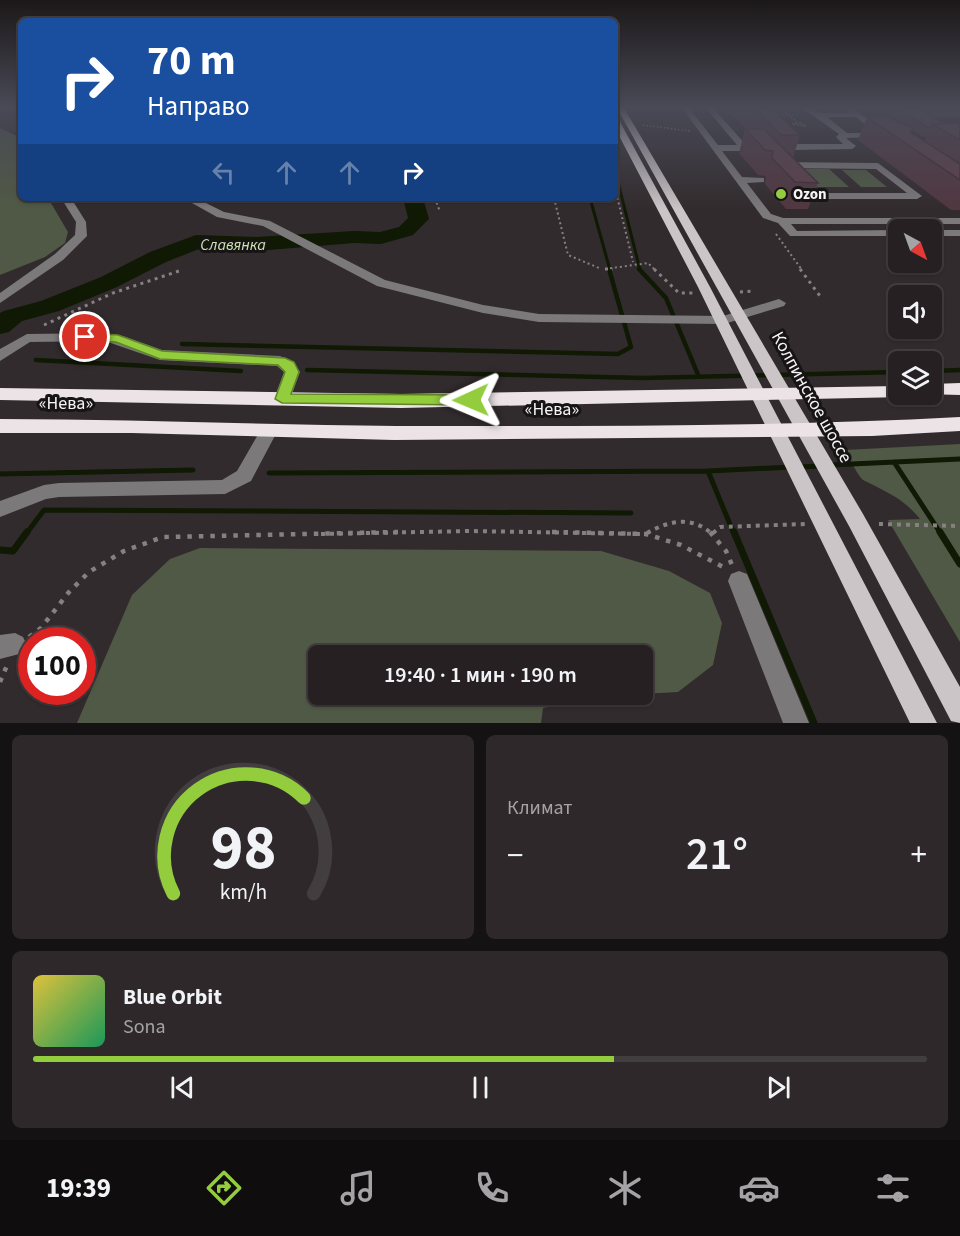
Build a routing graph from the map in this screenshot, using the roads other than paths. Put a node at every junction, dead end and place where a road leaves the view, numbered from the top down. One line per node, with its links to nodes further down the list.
1 (627, 142): 33 (main road)
2 (640, 142): 31 (main road, Колпинское шоссе)
3 (710, 142): 7 (street)
4 (739, 142): 7 (street)
5 (786, 142): 6 (street)
6 (846, 142)
7 (715, 148): 8 (street)
8 (740, 180): 9 (street); 13 (street)
9 (761, 180)
10 (785, 180): 10 (street)
11 (68, 201): 18 (street)
12 (195, 201): 19 (street)
13 (782, 221): 14 (street); 15 (street)
14 (960, 221)
15 (888, 233)
16 (942, 233): 17 (street)
17 (960, 233)
18 (0, 299)
19 (779, 303)
20 (0, 356): 25 (street)
21 (960, 389): 22 (highway)
22 (942, 390)
23 (888, 392): 25 (highway, «Нева»)
24 (6, 395): 25 (highway, «Нева»)
25 (282, 399)
26 (960, 424): 28 (highway, «Нева»)
27 (0, 426): 28 (highway, «Нева»)
28 (269, 430): 29 (street)
29 (0, 509)
30 (739, 581): 32 (street)
31 (960, 711)
32 (796, 723)
33 (924, 723)

